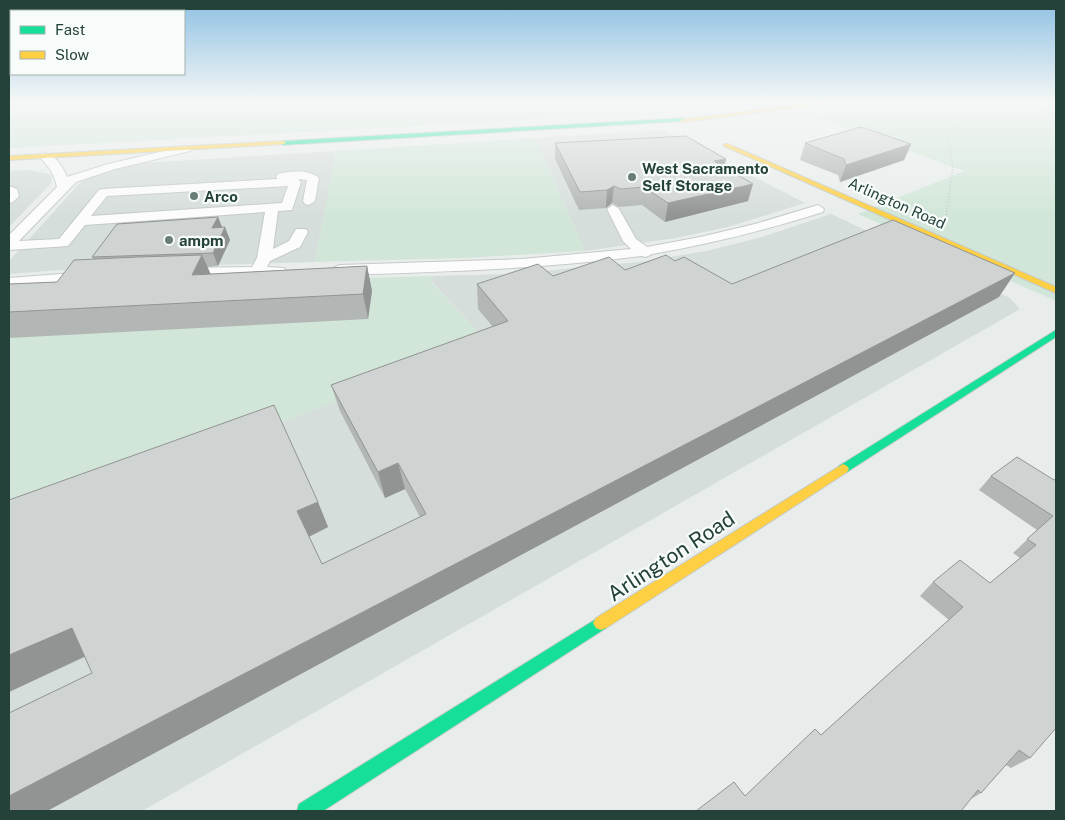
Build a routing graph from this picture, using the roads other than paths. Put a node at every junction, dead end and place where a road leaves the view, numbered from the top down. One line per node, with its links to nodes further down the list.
1 (346, 139): 3 (main road)
2 (726, 145): 28 (main road, Arlington Road)
3 (188, 148): 4 (main road); 7 (lane)
4 (45, 156): 5 (main road); 7 (lane)
5 (9, 158)
6 (264, 184): 10 (lane); 11 (lane); 14 (lane)
7 (63, 186): 16 (lane)
8 (9, 190): 9 (lane)
9 (9, 199)
10 (309, 202)
11 (272, 209): 14 (lane); 20 (lane)
12 (613, 209): 19 (lane)
13 (818, 209): 18 (lane)
14 (80, 221): 17 (lane)
15 (301, 232): 20 (lane)
16 (9, 242)
17 (9, 246)
18 (667, 249): 19 (lane); 21 (lane)
19 (646, 253): 22 (lane)
20 (264, 258): 24 (lane)
21 (682, 259)
22 (326, 270)
23 (296, 271): 24 (lane)
24 (257, 272): 25 (lane)
25 (166, 274)
26 (103, 276): 27 (lane)
27 (9, 283)
28 (1056, 290)
29 (1056, 333): 30 (main road, Arlington Road)
30 (306, 811)

